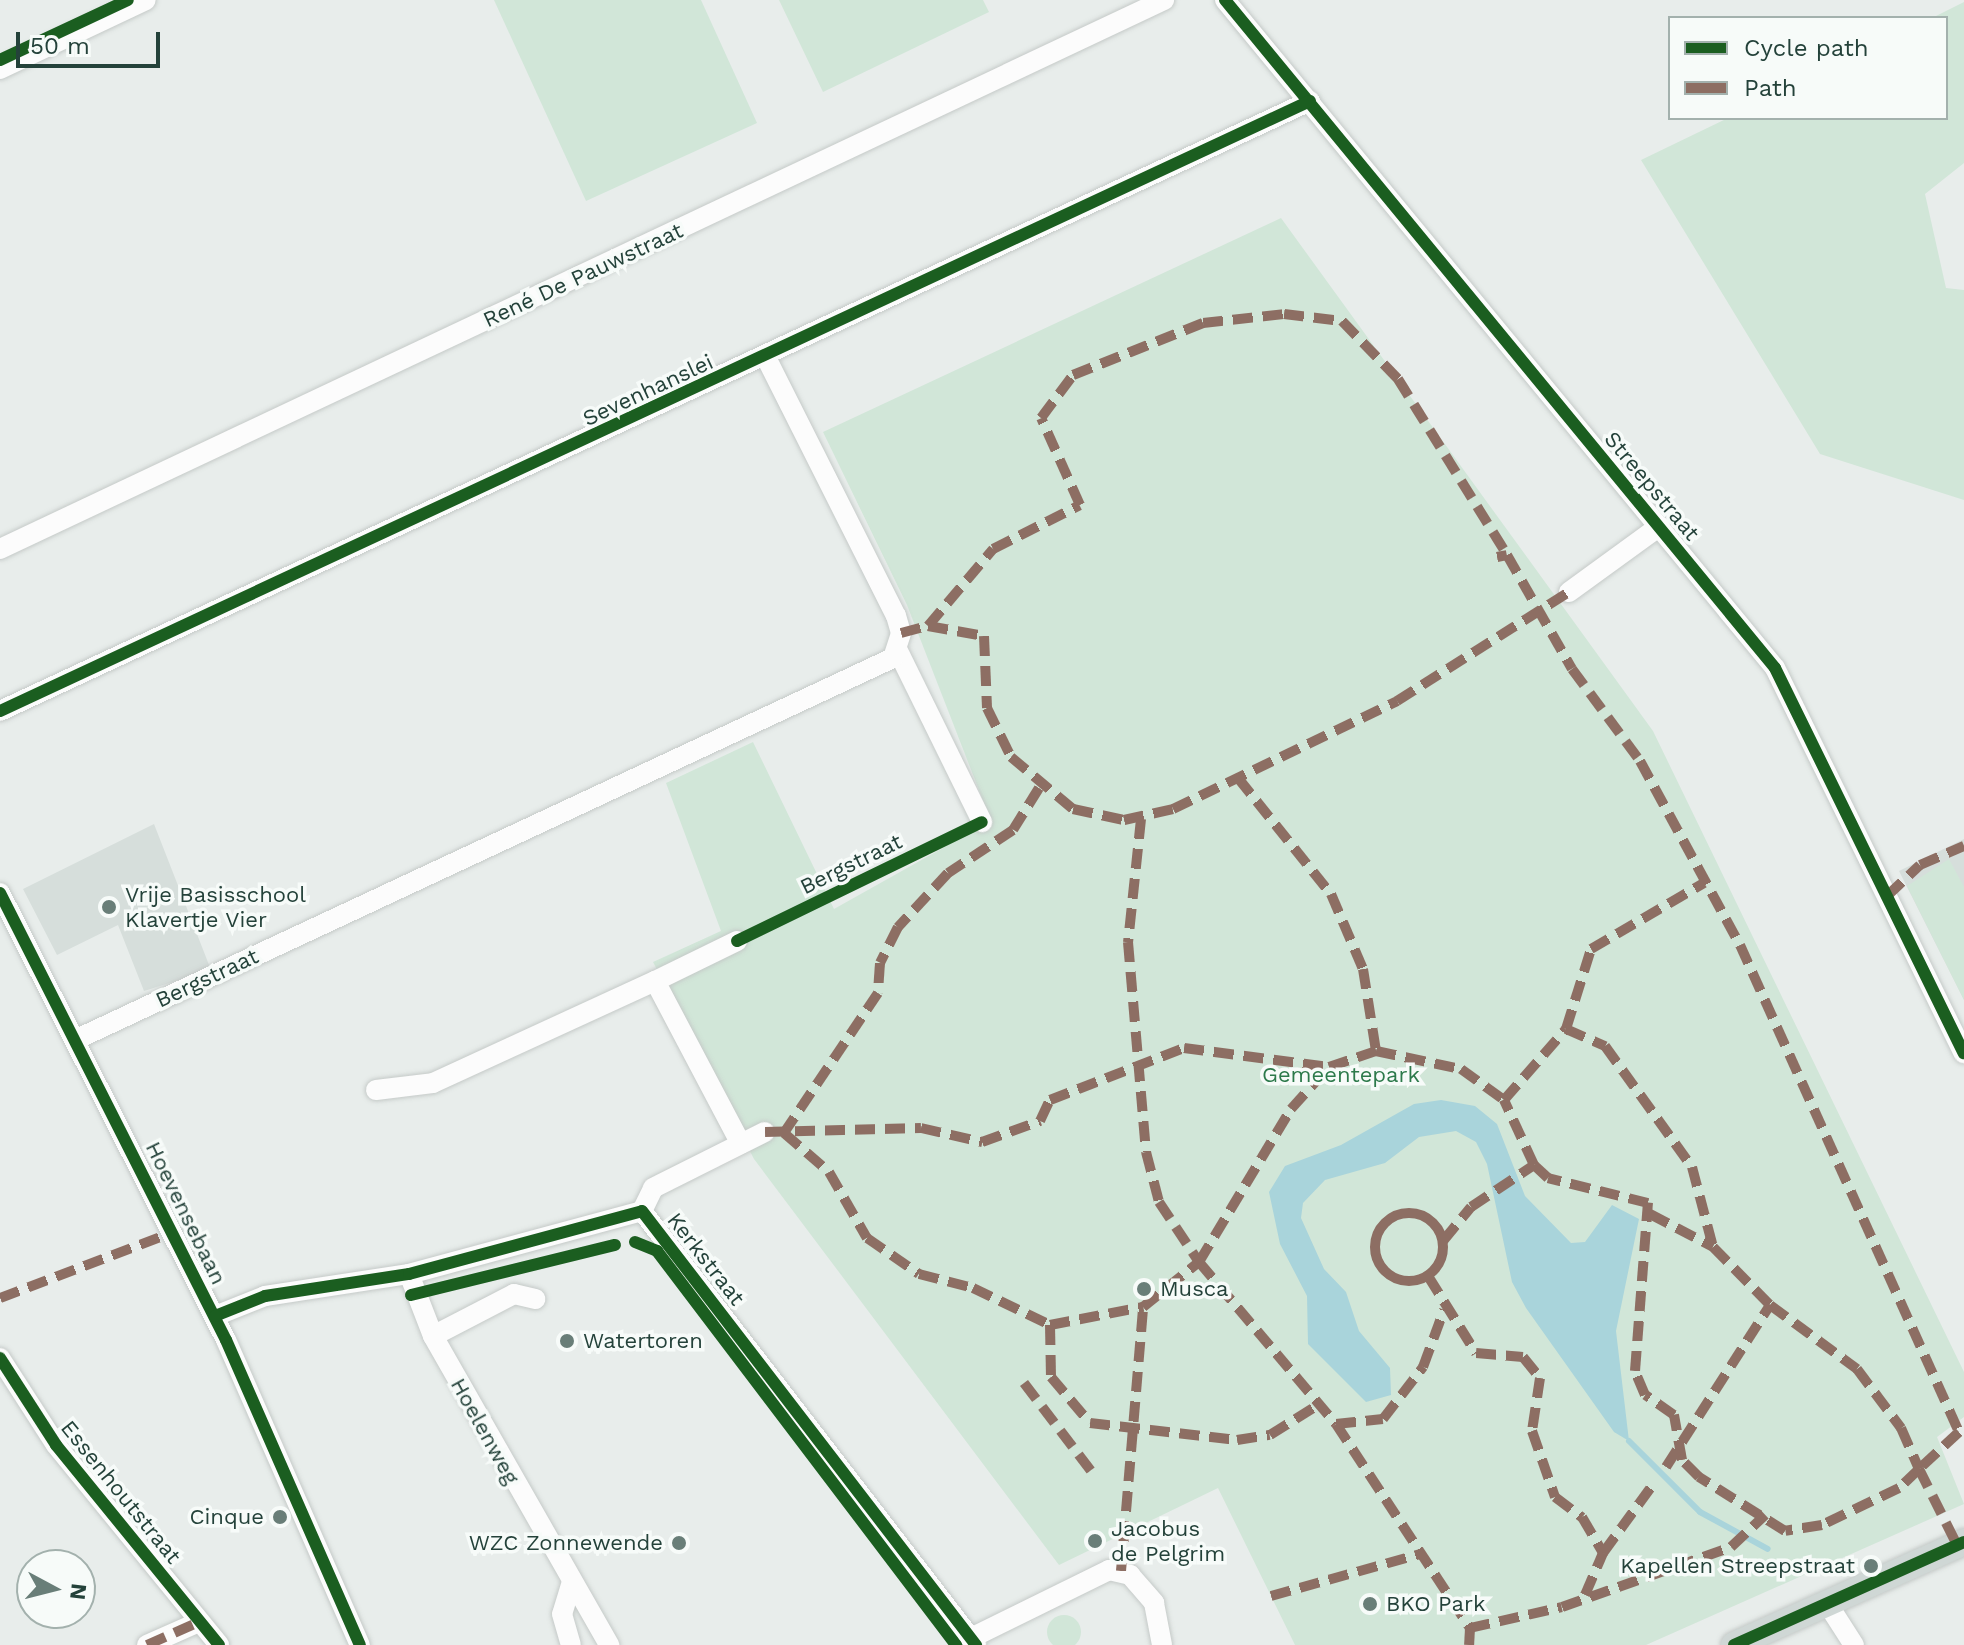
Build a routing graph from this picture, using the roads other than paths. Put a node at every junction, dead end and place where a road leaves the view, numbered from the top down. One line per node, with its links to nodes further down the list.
1 (146, 0): 4 (street)
2 (1164, 0): 8 (street, René De Pauwstraat)
3 (1225, 0): 5 (street, Streepstraat)
4 (0, 69)
5 (1310, 101): 6 (street, Sevenhanslei); 7 (street, Streepstraat)
6 (766, 358): 10 (street); 11 (street, Sevenhanslei)
7 (1660, 526): 9 (street); 17 (street, Streepstraat)
8 (0, 549)
9 (1569, 592)
10 (897, 649): 12 (street); 16 (street, Bergstraat)
11 (0, 711)
12 (982, 822)
13 (0, 893): 16 (street, Hoevensebaan)
14 (737, 941): 15 (street)
15 (655, 981): 18 (street); 20 (street)
16 (77, 1039): 24 (street, Hoevensebaan)
17 (1964, 1053)
18 (376, 1090)
19 (765, 1132): 20 (street, Kerkstraat)
20 (741, 1144): 21 (street, Kerkstraat)
21 (642, 1211): 22 (street, Kerkstraat); 31 (street, Kerkstraat)
22 (409, 1274): 24 (street, Kerkstraat); 25 (street, Hoelenweg)
23 (535, 1299): 25 (street)
24 (215, 1316): 35 (street, Hoevensebaan)
25 (433, 1336): 28 (street, Hoelenweg)
26 (0, 1358): 30 (street, Essenhoutstraat)
27 (1964, 1542): 29 (main road)
28 (571, 1585): 36 (street); 37 (street, Hoelenweg)
29 (1827, 1603): 38 (main road); 39 (street)
30 (199, 1622): 33 (street); 34 (street, Essenhoutstraat)
31 (971, 1643): 32 (street)
32 (1162, 1643)
33 (147, 1645)
34 (219, 1645)
35 (360, 1645)
36 (571, 1645)
37 (609, 1645)
38 (1734, 1645)
39 (1854, 1645)

